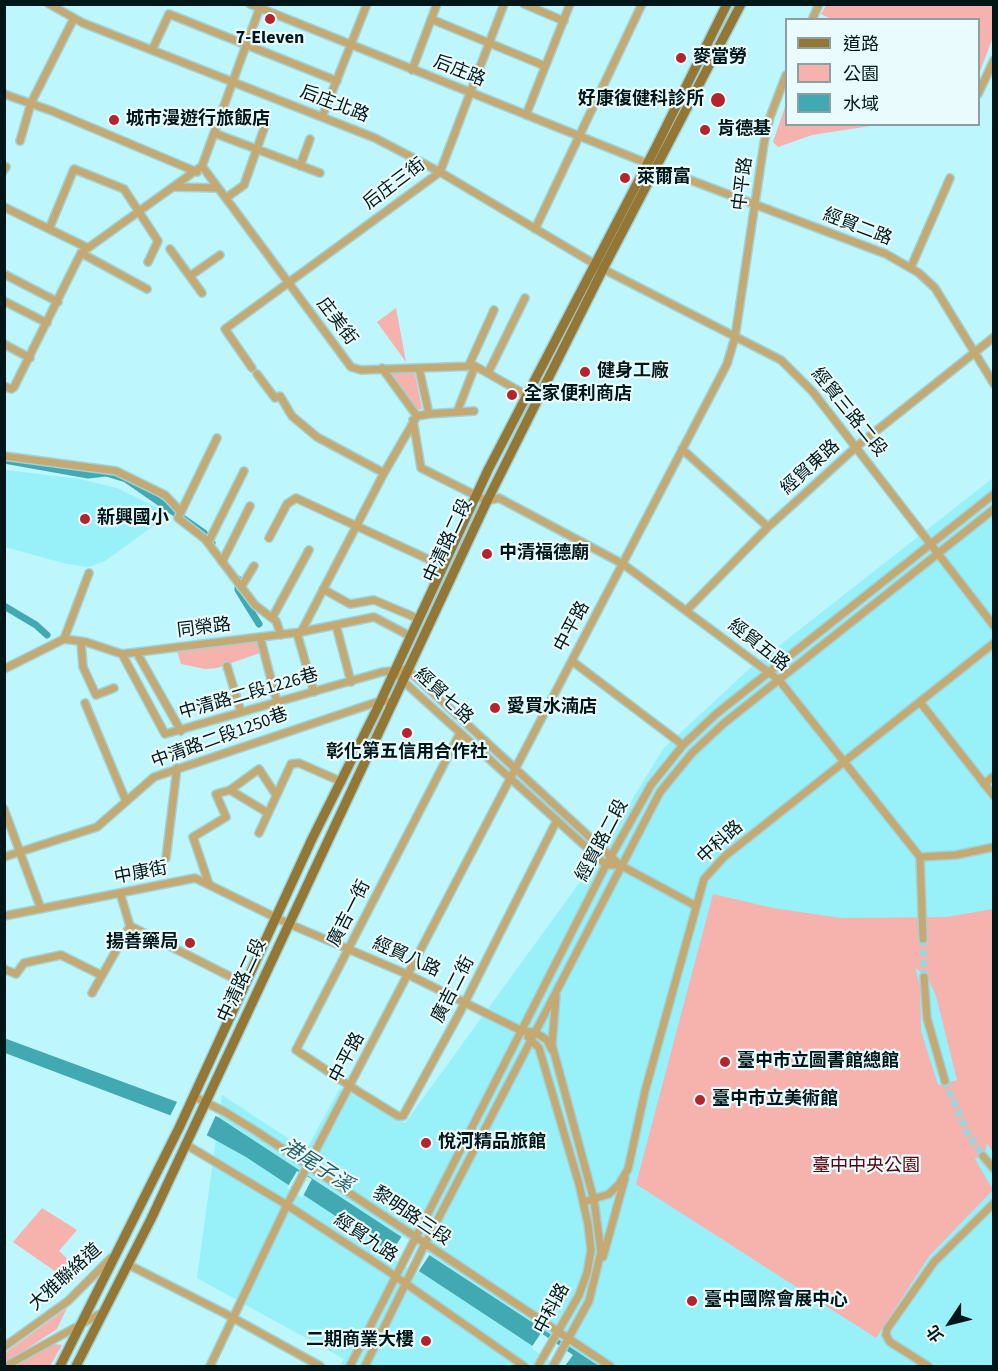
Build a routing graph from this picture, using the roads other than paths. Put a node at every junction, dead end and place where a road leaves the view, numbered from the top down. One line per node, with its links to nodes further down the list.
1 (49, 4): 13 (street, 后庄北路)
2 (250, 4): 12 (street, 后庄路)
3 (368, 4): 19 (street)
4 (437, 4): 15 (street)
5 (504, 4): 18 (street, 后庄三街)
6 (524, 4): 16 (street)
7 (570, 4): 16 (street)
8 (642, 4): 35 (street)
9 (727, 4): 39 (main road, 中清路二段)
10 (741, 4): 41 (main road, 中清路二段)
11 (819, 4): 14 (street)
12 (261, 7): 17 (street); 19 (street, 后庄路)
13 (74, 18): 20 (street, 后庄北路); 30 (street)
14 (813, 18)
15 (431, 19): 18 (street); 23 (street)
16 (564, 21): 22 (street)
17 (247, 44): 20 (street); 25 (street); 26 (street)
18 (489, 44): 22 (street); 28 (street, 后庄三街)
19 (352, 45): 23 (street, 后庄路); 25 (street)
20 (152, 50): 26 (street, 后庄北路)
21 (993, 60): 27 (street)
22 (545, 66): 31 (street)
23 (412, 70): 28 (street, 后庄路)
24 (785, 78): 49 (street, 中平路)
25 (337, 81): 32 (street)
26 (233, 82): 32 (street, 后庄北路); 34 (street)
27 (980, 89)
28 (471, 93): 31 (street, 后庄路); 43 (street, 后庄三街)
29 (4, 94): 30 (street)
30 (32, 103): 37 (street); 42 (street)
31 (526, 115): 35 (street, 后庄路)
32 (322, 117): 43 (street, 后庄北路)
33 (266, 123): 38 (street)
34 (214, 133): 38 (street); 42 (street)
35 (579, 135): 39 (street, 后庄路); 53 (street)
36 (310, 138): 40 (street)
37 (20, 141)
38 (256, 150): 40 (street); 48 (street)
39 (647, 162): 41 (street, 后庄路); 58 (main road, 中清路二段)
40 (300, 166): 44 (street)
41 (657, 167): 49 (street, 經貿二路); 60 (main road, 中清路二段)
42 (200, 169): 46 (street); 47 (street, 庄美街)
43 (440, 172): 53 (street, 后庄北路); 63 (street, 后庄三街)
44 (320, 173)
45 (950, 178): 59 (street)
46 (175, 187): 47 (street); 51 (street)
47 (218, 188): 48 (street, 庄美街)
48 (226, 198): 63 (street, 庄美街)
49 (757, 206): 59 (street, 經貿二路); 71 (street, 中平路)
50 (4, 207): 52 (street)
51 (139, 212): 52 (street); 55 (street); 57 (street)
52 (49, 229): 55 (street)
53 (535, 229): 58 (street, 后庄北路)
54 (170, 249): 62 (street)
55 (85, 251): 64 (street); 68 (street)
56 (220, 255): 62 (street)
57 (148, 262)
58 (594, 264): 60 (street, 經貿三路二段); 82 (main road, 中清路二段)
59 (911, 267): 74 (street, 經貿二路)
60 (603, 269): 71 (street, 經貿三路二段); 83 (main road, 中清路二段)
61 (4, 274): 68 (street)
62 (190, 276): 65 (street)
63 (289, 283): 77 (street, 庄美街); 93 (street, 后庄三街)
64 (147, 289)
65 (202, 293)
66 (525, 298): 79 (street)
67 (4, 301): 70 (street)
68 (58, 302): 70 (street)
69 (494, 310): 76 (street)
70 (47, 323): 75 (street)
71 (735, 337): 89 (street, 經貿三路二段); 90 (street, 中平路)
72 (993, 337): 74 (street, 經貿東路)
73 (4, 344): 75 (street)
74 (974, 353): 80 (street, 經貿二路); 89 (street, 經貿東路)
75 (30, 358): 81 (street)
76 (472, 365): 78 (street, 庄美街); 79 (street); 85 (street)
77 (382, 368): 78 (street, 庄美街); 87 (street)
78 (419, 368): 86 (street)
79 (488, 373): 82 (street)
80 (993, 384)
81 (8, 388)
82 (528, 395): 83 (street); 94 (main road, 中清路二段)
83 (537, 401): 96 (main road, 中清路二段)
84 (474, 411): 85 (street)
85 (457, 412): 86 (street)
86 (429, 414): 87 (street)
87 (415, 418): 93 (street); 94 (street, 經貿五路)
88 (217, 438): 99 (street)
89 (856, 447): 101 (street, 經貿東路); 104 (street, 經貿三路二段)
90 (682, 449): 101 (street); 108 (street, 中平路)
91 (4, 456): 99 (street)
92 (244, 471): 103 (street)
93 (384, 473): 100 (street)
94 (476, 495): 96 (street, 經貿五路); 110 (main road, 中清路二段)
95 (993, 495): 104 (street, 經貿路二段)
96 (487, 501): 108 (street, 經貿五路); 131 (main road, 中清路二段)
97 (250, 506): 107 (street)
98 (993, 508): 106 (street, 經貿路二段)
99 (180, 515): 103 (street)
100 (356, 526): 102 (street); 110 (street); 113 (street)
101 (768, 527): 114 (street, 經貿東路)
102 (269, 538)
103 (208, 543): 107 (street)
104 (931, 543): 106 (street, 經貿三路二段); 133 (street, 經貿路二段)
105 (309, 550): 115 (street)
106 (938, 552): 118 (street, 經貿三路二段); 135 (street, 經貿路二段)
107 (222, 562): 112 (street)
108 (623, 564): 114 (street, 經貿五路); 128 (street, 中平路)
109 (254, 566): 112 (street)
110 (442, 566): 116 (main road, 中清路二段)
111 (89, 573): 123 (street)
112 (241, 587): 115 (street)
113 (323, 589): 116 (street); 119 (street)
114 (687, 610): 133 (street, 經貿五路)
115 (272, 618): 120 (street)
116 (419, 620): 121 (main road, 中清路二段)
117 (336, 625): 119 (street, 同榮路); 121 (street, 同榮路); 136 (street)
118 (993, 626)
119 (299, 632): 120 (street, 同榮路); 138 (street)
120 (281, 635): 122 (street, 同榮路)
121 (410, 636): 132 (main road, 中清路二段)
122 (260, 637): 126 (street, 同榮路); 140 (street)
123 (64, 639): 124 (street, 同榮路); 130 (street)
124 (81, 642): 127 (street, 同榮路); 137 (street)
125 (993, 644): 142 (street, 中科路)
126 (137, 653): 127 (street, 同榮路); 145 (street)
127 (122, 654): 145 (street, 中清路二段1226巷)
128 (572, 661): 147 (street); 150 (street, 中平路)
129 (226, 666): 144 (street)
130 (4, 669)
131 (407, 669): 132 (street, 經貿七路); 134 (main road, 中清路二段); 150 (street, 經貿七路)
132 (395, 671): 134 (street, 經貿七路); 136 (street, 中清路二段1226巷); 139 (main road, 中清路二段)
133 (769, 672): 135 (street, 經貿五路); 147 (street, 經貿路二段)
134 (402, 680): 141 (main road, 中清路二段); 146 (street, 經貿七路)
135 (779, 680): 148 (street, 經貿五路); 170 (street, 經貿路二段)
136 (351, 682): 138 (street, 中清路二段1226巷)
137 (114, 688)
138 (314, 692): 140 (street, 中清路二段1226巷)
139 (380, 701): 141 (street, 中清路二段1250巷); 149 (street, 中清路二段1250巷); 153 (main road, 中清路二段)
140 (277, 702): 144 (street, 中清路二段1226巷)
141 (393, 702): 177 (main road, 中清路二段)
142 (920, 702): 148 (street, 中科路); 154 (street)
143 (85, 703): 158 (street)
144 (241, 712): 145 (street, 中清路二段1226巷)
145 (181, 730)
146 (460, 734): 152 (street, 經貿七路); 180 (street, 廣吉一街)
147 (683, 746): 165 (street, 經貿路二段)
148 (844, 762): 167 (street, 經貿五路); 173 (street, 中科路)
149 (177, 768): 158 (street, 中清路二段1250巷); 168 (street)
150 (516, 769): 152 (street, 中平路); 165 (street, 經貿七路)
151 (993, 776): 154 (street)
152 (511, 779): 161 (street, 經貿七路); 183 (street, 中平路)
153 (342, 782): 156 (street); 176 (main road, 中清路二段)
154 (984, 784): 157 (street)
155 (230, 790): 156 (street); 160 (street); 171 (street)
156 (276, 795): 160 (street)
157 (993, 796)
158 (126, 801): 164 (street, 中清路二段1250巷)
159 (4, 808): 164 (street)
160 (268, 813): 162 (street)
161 (557, 820): 169 (street, 經貿七路); 188 (street, 廣吉二街)
162 (260, 833)
163 (993, 847): 167 (street)
164 (20, 853): 166 (street, 中清路二段1250巷); 174 (street)
165 (611, 856): 169 (street, 經貿路二段); 170 (street, 經貿七路)
166 (4, 857)
167 (920, 857): 179 (street)
168 (166, 858)
169 (606, 865): 170 (street, 經貿七路); 189 (street, 經貿路二段)
170 (620, 865): 173 (street, 經貿七路); 186 (street, 經貿路二段)
171 (209, 884): 172 (street, 中康街); 176 (street, 中康街)
172 (120, 893): 174 (street, 中康街); 178 (street)
173 (696, 906): 200 (street, 中科路)
174 (41, 909): 175 (street, 中康街)
175 (4, 916)
176 (276, 917): 177 (street, 經貿八路); 185 (main road, 中清路二段)
177 (287, 923): 180 (street, 經貿八路); 196 (main road, 中清路二段)
178 (130, 926): 182 (street); 185 (street)
179 (923, 939)
180 (349, 949): 183 (street, 經貿八路); 194 (street, 廣吉一街)
181 (4, 969): 182 (street)
182 (101, 975): 187 (street)
183 (409, 975): 188 (street, 經貿八路); 194 (street, 中平路)
184 (924, 977): 193 (street)
185 (245, 984): 195 (main road, 中清路二段)
186 (557, 987): 190 (street, 經貿路二段); 192 (street)
187 (92, 993)
188 (465, 1002): 189 (street, 經貿八路); 194 (street, 廣吉二街)
189 (522, 1031): 190 (street, 經貿八路); 191 (street, 經貿八路); 206 (street, 經貿路二段)
190 (535, 1032): 191 (street, 經貿路二段); 192 (street)
191 (531, 1041): 204 (street, 經貿八路); 207 (street, 經貿路二段)
192 (552, 1050): 202 (street)
193 (945, 1081)
194 (350, 1086): 199 (street, 中平路)
195 (193, 1096): 196 (street, 黎明路三段); 208 (main road, 中清路二段)
196 (206, 1101): 197 (main road, 中清路二段); 199 (street, 黎明路三段)
197 (185, 1144): 203 (street, 經貿九路); 209 (main road)
198 (983, 1156): 201 (street)
199 (305, 1169): 203 (street, 中平路); 206 (street, 黎明路三段)
200 (628, 1169): 202 (street, 中科路); 211 (street, 中科路)
201 (993, 1169)
202 (594, 1200): 204 (street, 中科路); 211 (street, 中科路)
203 (288, 1201): 210 (street, 經貿九路); 214 (street, 中平路)
204 (584, 1202): 216 (street, 中科路)
205 (993, 1203): 230 (street)
206 (413, 1240): 207 (street, 黎明路三段); 210 (street, 經貿路二段)
207 (424, 1246): 212 (street, 經貿路二段); 216 (street, 黎明路三段)
208 (117, 1251): 215 (main road); 218 (street, 大雅聯絡道)
209 (129, 1264): 213 (main road); 214 (street)
210 (395, 1277): 212 (street, 經貿九路); 224 (street)
211 (597, 1277): 217 (street, 中科路)
212 (405, 1285): 225 (street); 226 (street, 經貿九路)
213 (106, 1310): 215 (street); 221 (main road)
214 (234, 1318): 222 (street, 中平路); 223 (street)
215 (81, 1325): 219 (street); 220 (main road)
216 (558, 1332): 217 (street, 黎明路三段); 227 (street, 中科路)
217 (568, 1339): 228 (street, 中科路); 229 (street, 黎明路三段)
218 (4, 1347)
219 (6, 1366)
220 (60, 1366)
221 (76, 1366)
222 (210, 1366)
223 (320, 1366)
224 (350, 1366)
225 (365, 1366)
226 (524, 1366)
227 (538, 1366)
228 (553, 1366)
229 (610, 1366)
230 (928, 1366)

